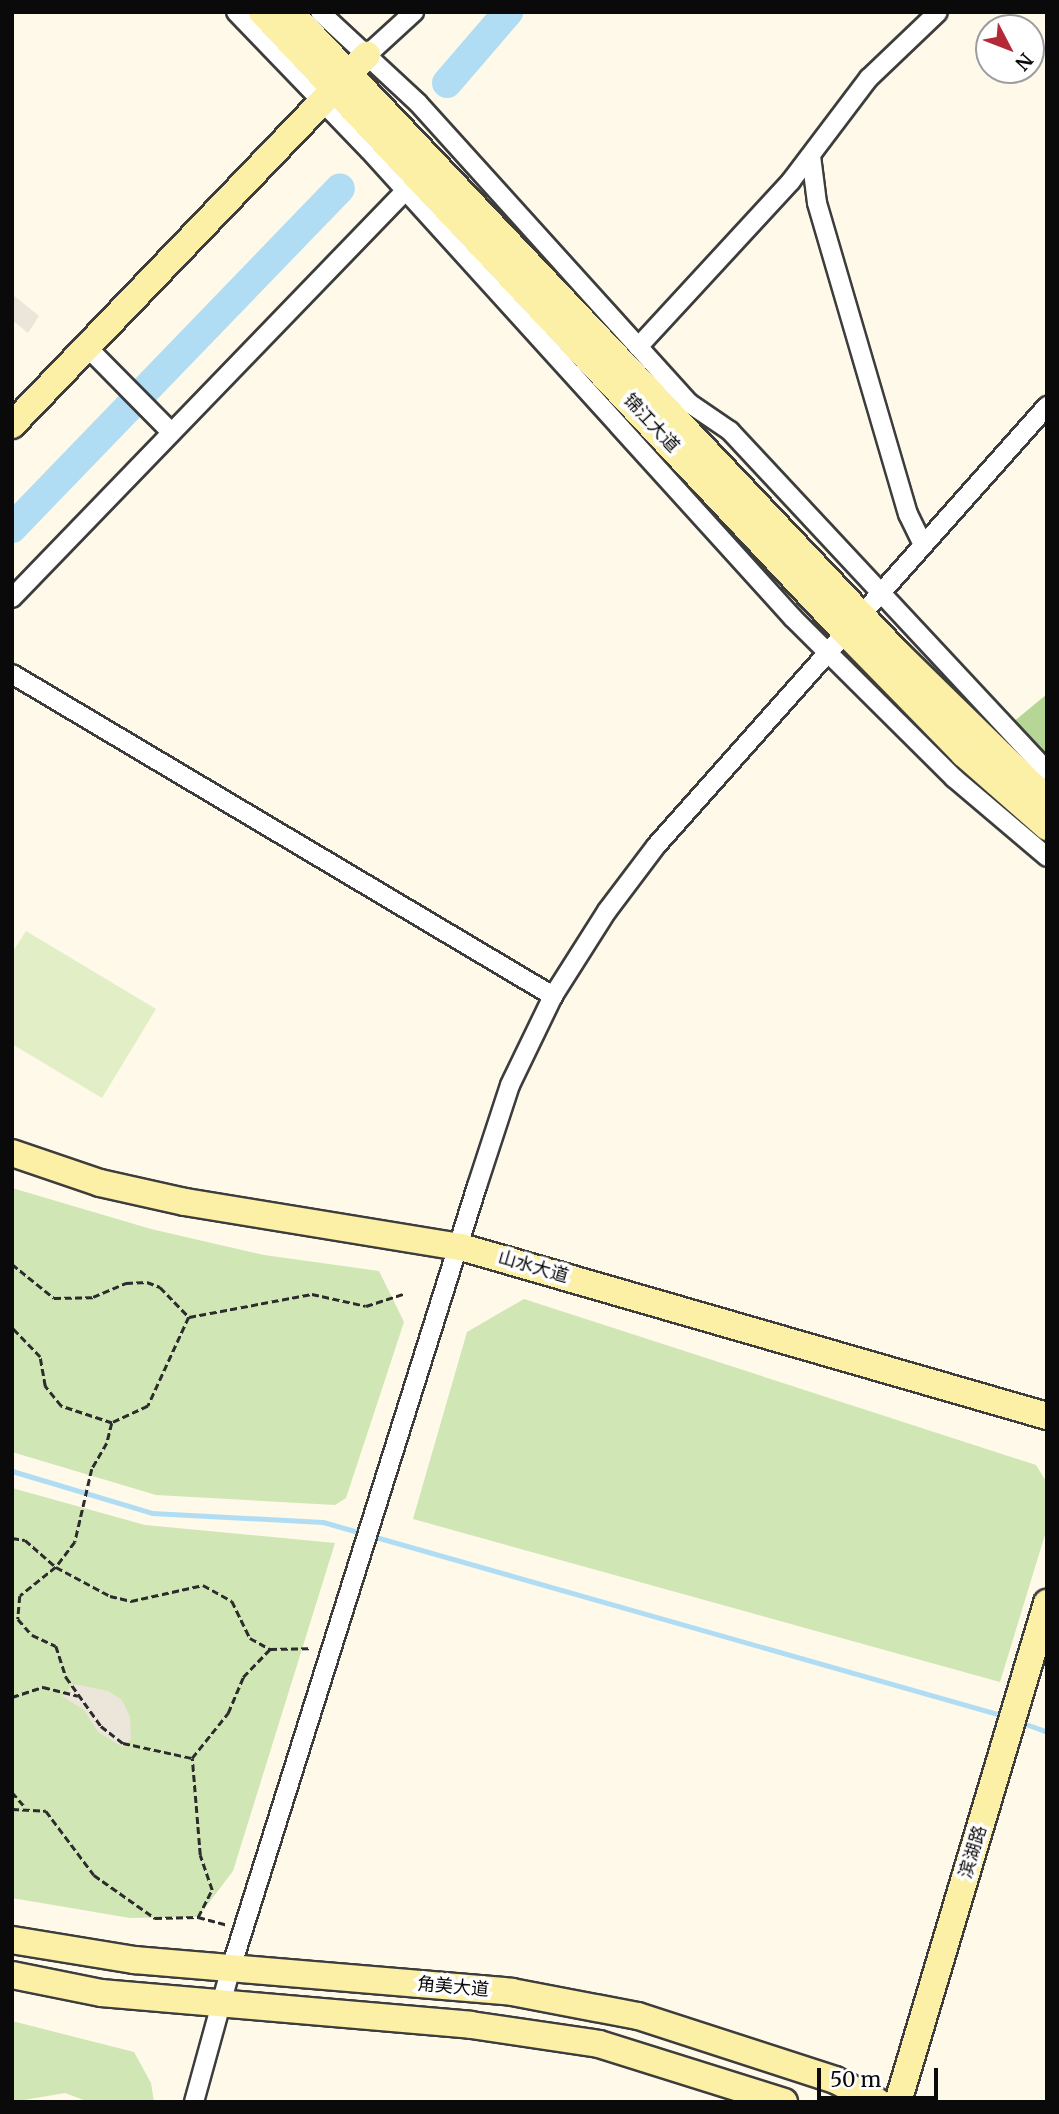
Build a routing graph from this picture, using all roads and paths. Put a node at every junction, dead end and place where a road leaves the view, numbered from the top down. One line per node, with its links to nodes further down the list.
1 (236, 12): 8 (street)
2 (262, 12): 8 (street, 锦江大道)
3 (290, 12): 8 (street, 锦江大道)
4 (320, 12): 7 (street)
5 (414, 12): 7 (street)
6 (937, 12): 9 (street)
7 (368, 55): 8 (street); 12 (street)
8 (334, 88): 10 (street); 11 (street); 19 (street, 锦江大道)
9 (810, 156): 12 (street); 16 (street)
10 (406, 190): 15 (street); 19 (street)
11 (86, 346): 14 (street); 15 (street)
12 (638, 347): 17 (street)
13 (1047, 406): 16 (street)
14 (12, 425)
15 (164, 425): 18 (street)
16 (923, 545): 17 (street)
17 (880, 592): 19 (street); 21 (street)
18 (12, 598)
19 (844, 633): 22 (street, 锦江大道); 23 (street, 锦江大道); 24 (street); 25 (street)
20 (12, 674): 25 (street)
21 (1047, 771)
22 (1047, 800)
23 (1047, 827)
24 (1047, 857)
25 (553, 996): 27 (street)
26 (12, 1153): 27 (street, 山水大道)
27 (461, 1247): 32 (street, 山水大道); 47 (street)
28 (12, 1264): 30 (path)
29 (404, 1294): 30 (path)
30 (189, 1317): 33 (path)
31 (12, 1328): 33 (path)
32 (1047, 1416)
33 (112, 1423): 35 (path)
34 (12, 1538): 35 (path)
35 (56, 1567): 37 (path); 39 (path)
36 (1047, 1603): 55 (street, 滨湖路)
37 (15, 1611): 40 (path)
38 (309, 1648): 39 (path)
39 (270, 1650): 42 (path)
40 (78, 1696): 41 (path); 42 (path)
41 (12, 1697)
42 (192, 1758): 46 (path)
43 (12, 1792): 44 (path)
44 (24, 1806): 45 (path); 46 (path)
45 (12, 1809)
46 (198, 1916): 47 (path)
47 (244, 1926): 49 (street)
48 (12, 1940): 49 (street, 角美大道)
49 (231, 1968): 51 (street); 54 (street, 角美大道)
50 (12, 1975): 51 (street, 角美大道)
51 (223, 2003): 52 (street); 53 (street, 角美大道)
52 (194, 2102)
53 (784, 2102)
54 (878, 2102)
55 (898, 2102)

